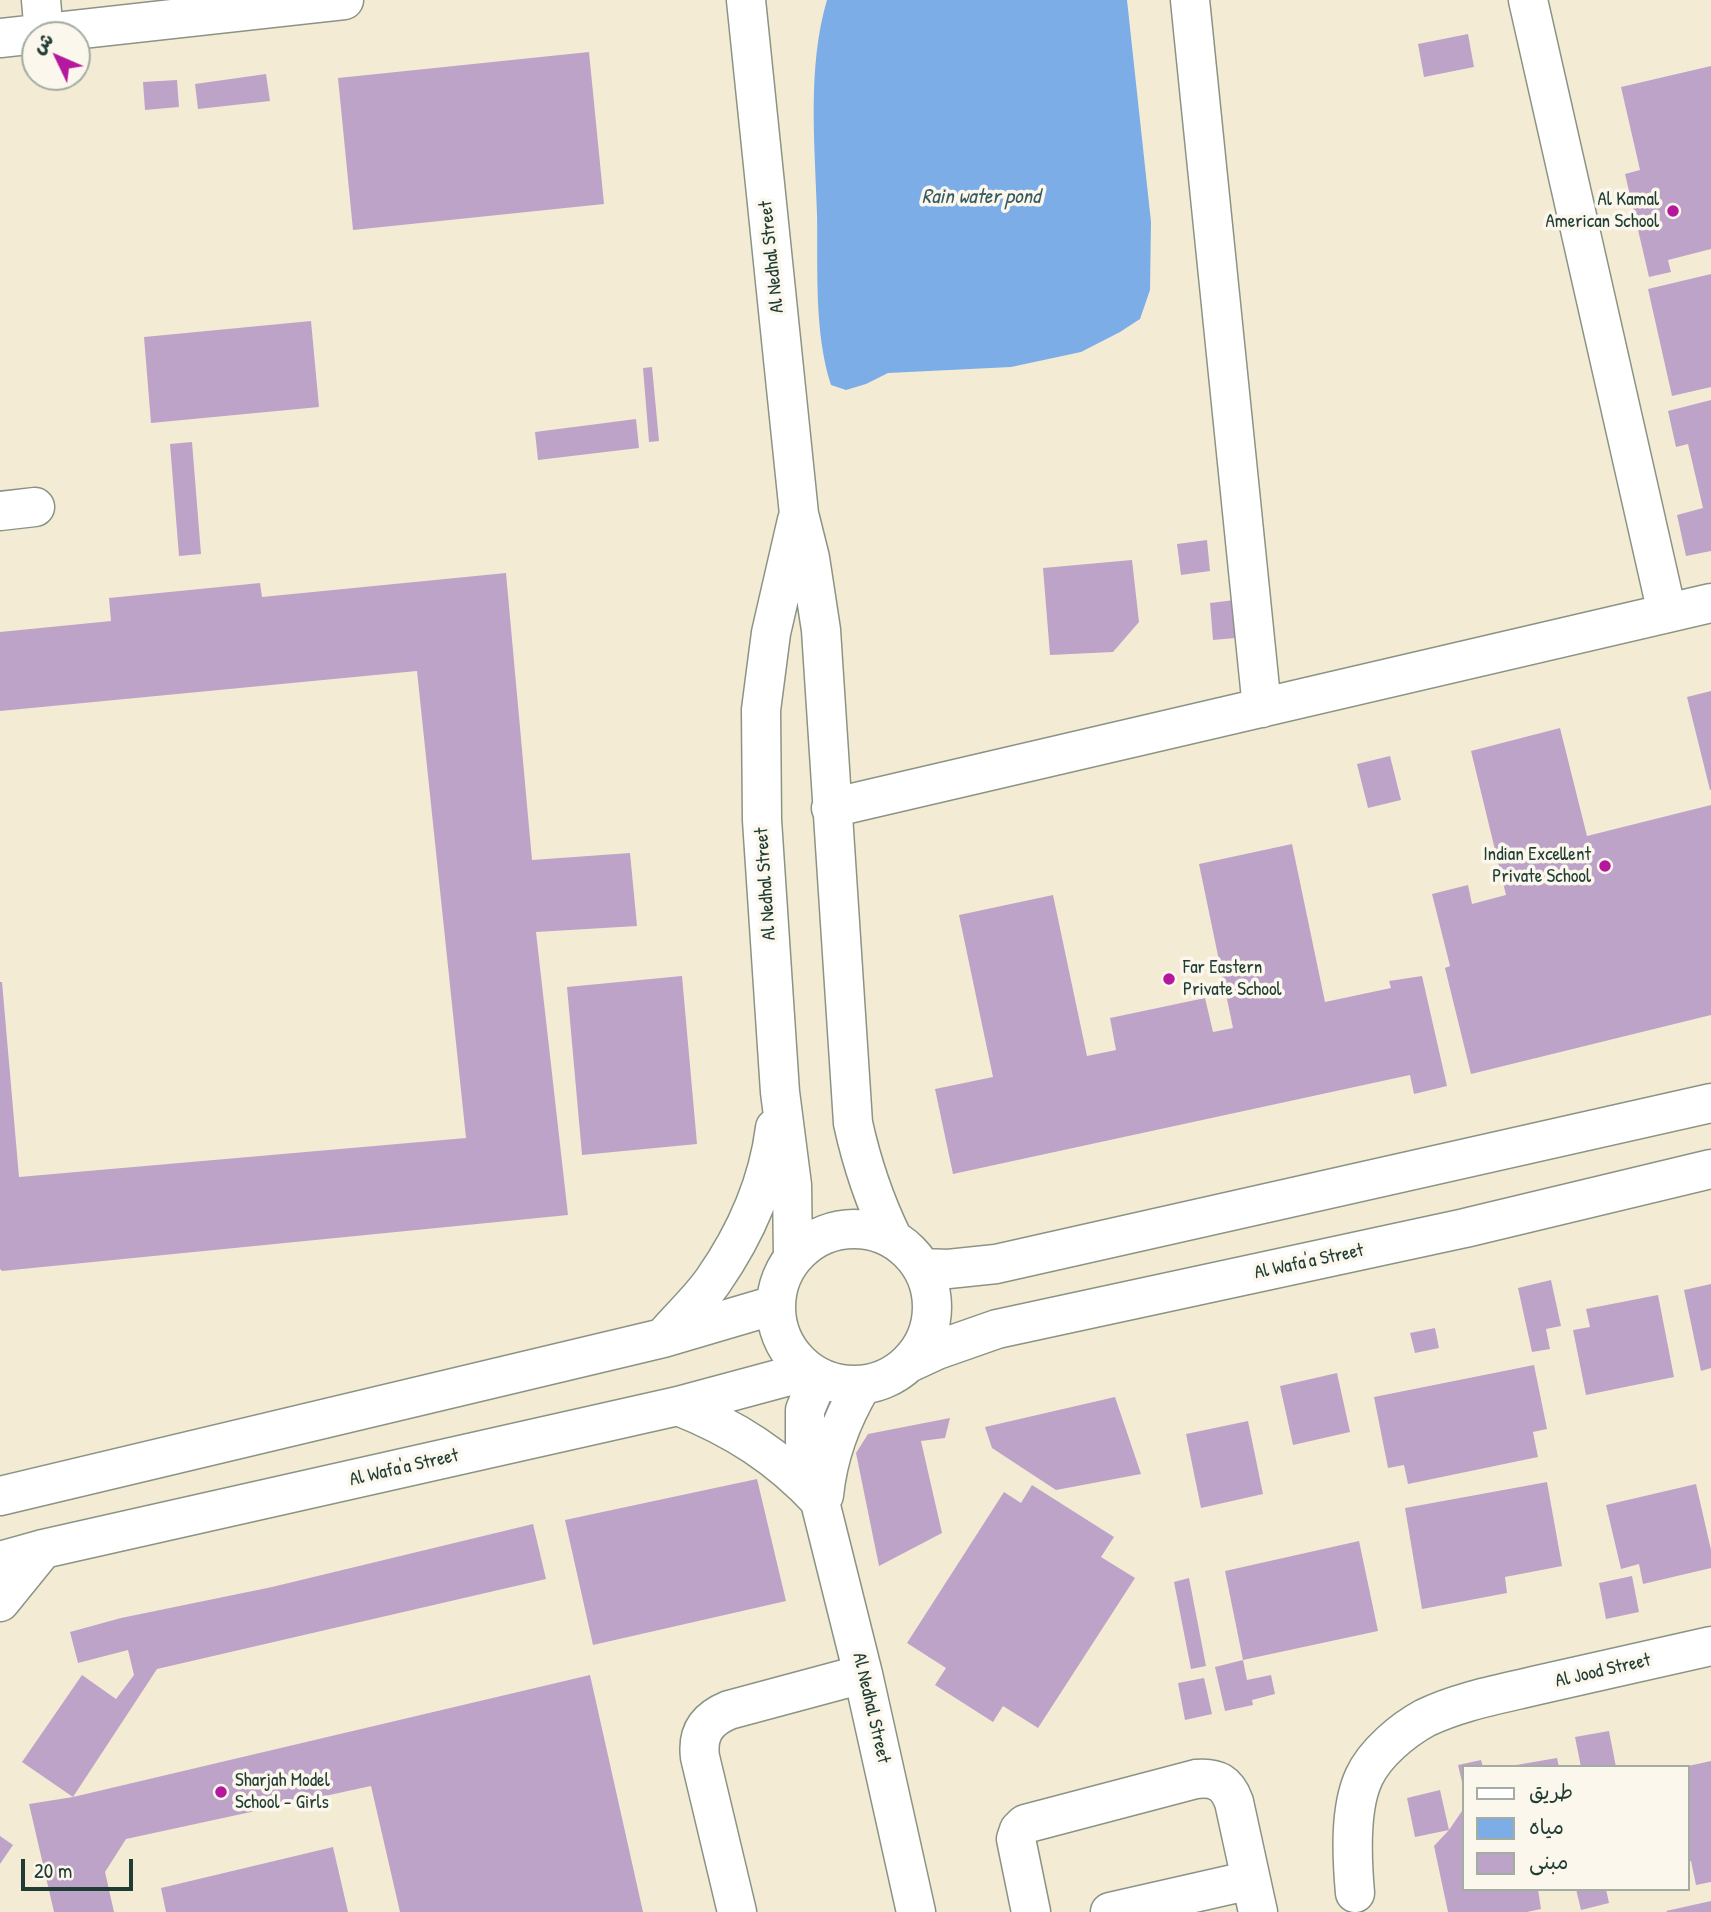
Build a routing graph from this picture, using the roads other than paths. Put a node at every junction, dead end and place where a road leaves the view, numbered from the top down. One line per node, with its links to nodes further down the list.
1 (344, 0): 5 (street)
2 (746, 0): 7 (street, Al Nedhal Street)
3 (1190, 0): 10 (street)
4 (1528, 0): 9 (street)
5 (42, 17): 6 (street)
6 (0, 38)
7 (799, 514): 11 (street, Al Nedhal Street); 12 (street, Al Nedhal Street)
8 (1711, 603): 9 (street)
9 (1667, 613): 10 (street)
10 (1262, 708): 11 (street)
11 (831, 808): 15 (street, Al Nedhal Street)
12 (780, 1091): 16 (street, Al Nedhal Street); 19 (street)
13 (1711, 1103): 17 (street)
14 (1711, 1170): 20 (street, Al Wafa'a Street)
15 (892, 1237): 16 (street); 17 (street)
16 (793, 1256): 18 (street)
17 (923, 1268): 20 (street)
18 (775, 1305): 19 (street); 21 (street)
19 (663, 1338): 24 (street)
20 (909, 1363): 22 (street)
21 (813, 1374): 22 (street); 23 (street, Al Wafa'a Street); 25 (street, Al Nedhal Street)
22 (862, 1385): 25 (street, Al Nedhal Street)
23 (678, 1406): 25 (street); 26 (street, Al Wafa'a Street)
24 (8, 1489)
25 (823, 1504): 30 (street, Al Nedhal Street)
26 (43, 1549): 27 (street, Al Wafa'a Street); 28 (street)
27 (0, 1561)
28 (0, 1602)
29 (1711, 1646): 32 (street, Al Jood Street)
30 (863, 1674): 33 (street); 34 (street, Al Nedhal Street)
31 (1254, 1896): 35 (street); 36 (street)
32 (1357, 1903)
33 (737, 1912)
34 (916, 1912)
35 (1031, 1912)
36 (1110, 1912)

